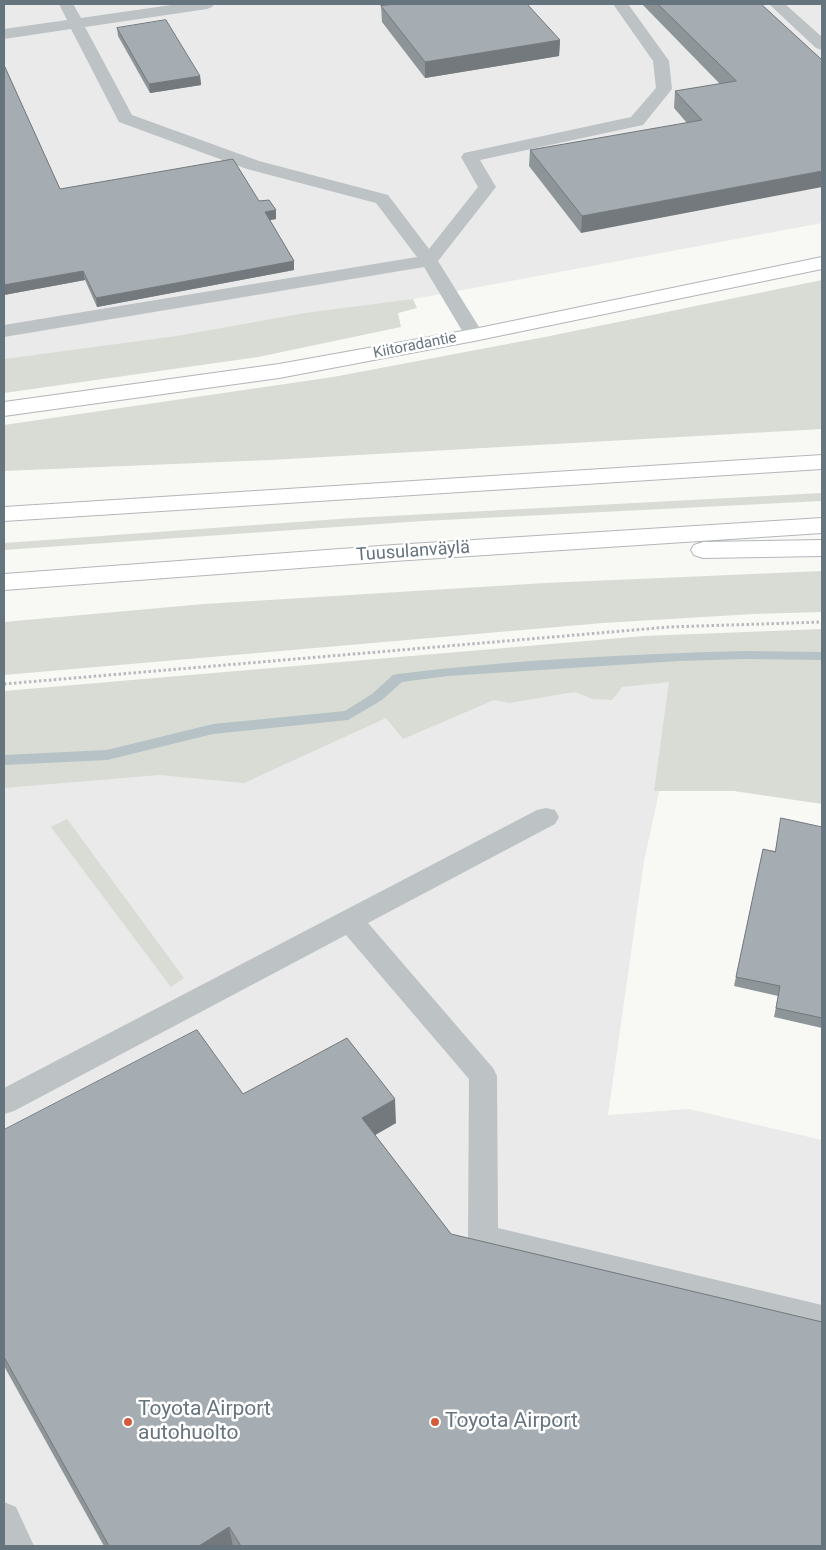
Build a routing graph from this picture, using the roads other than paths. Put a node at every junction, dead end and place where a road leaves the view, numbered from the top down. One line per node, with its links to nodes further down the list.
1 (66, 4): 5 (lane)
2 (207, 4): 5 (lane)
3 (620, 4): 8 (lane)
4 (780, 5): 7 (lane)
5 (76, 23): 6 (lane); 8 (lane)
6 (4, 34)
7 (822, 45)
8 (429, 261): 10 (lane); 11 (lane)
9 (822, 264): 11 (main road, Kiitoradantie)
10 (4, 330)
11 (474, 335): 12 (main road, Kiitoradantie)
12 (4, 409)
13 (822, 462): 14 (main road)
14 (4, 514)
15 (822, 525): 17 (main road, Tuusulanväylä)
16 (822, 548): 17 (main road)
17 (394, 552): 18 (main road, Tuusulanväylä)
18 (4, 582)
19 (546, 817): 20 (lane)
20 (349, 920): 21 (lane); 22 (lane)
21 (4, 1102)
22 (822, 1320)
23 (4, 1519): 24 (lane)
24 (17, 1546)

